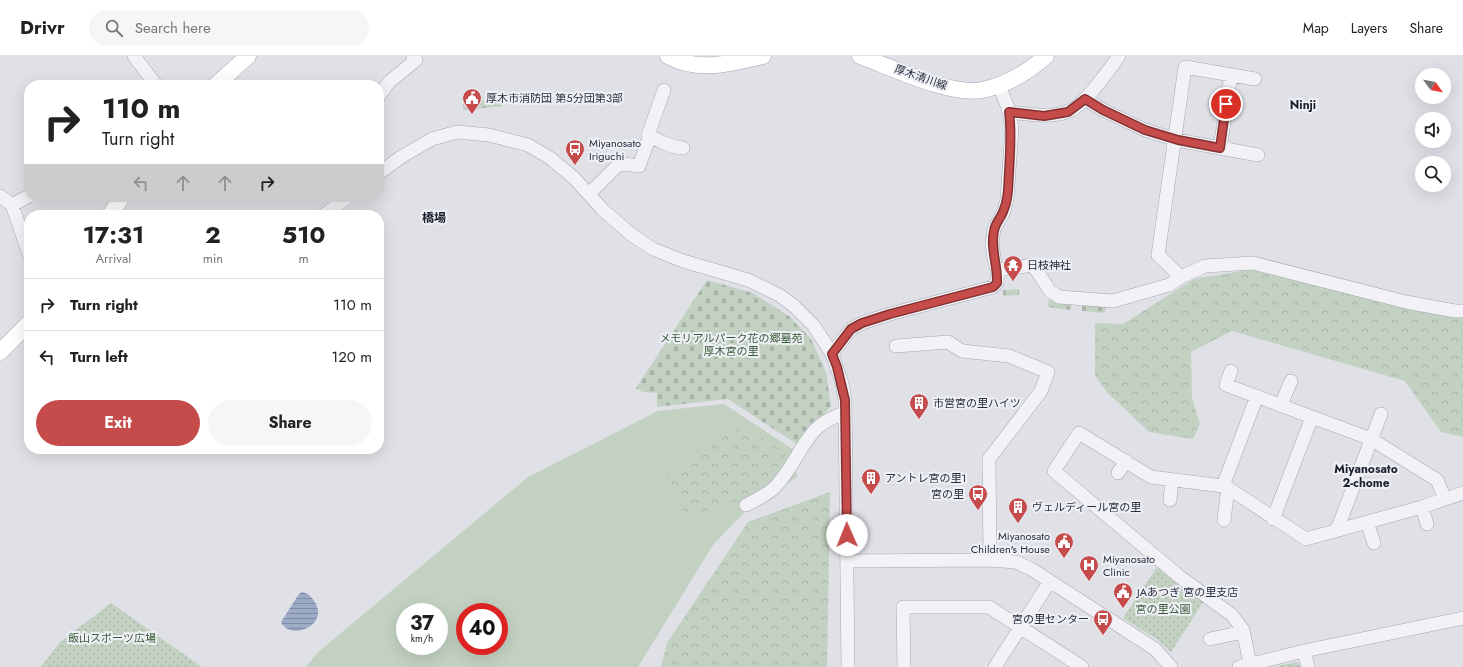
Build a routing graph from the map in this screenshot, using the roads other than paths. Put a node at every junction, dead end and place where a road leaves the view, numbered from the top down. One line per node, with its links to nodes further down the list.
1 (134, 56): 11 (street)
2 (248, 56): 12 (main road)
3 (413, 56): 14 (street)
4 (668, 56): 5 (main road)
5 (763, 56)
6 (1046, 56): 13 (main road, 厚木清川線)
7 (1119, 56): 16 (street)
8 (868, 57): 13 (main road, 厚木清川線)
9 (1231, 75): 10 (street); 19 (street); 21 (street)
10 (1254, 78)
11 (152, 80)
12 (225, 80)
13 (999, 85): 17 (street)
14 (384, 89)
15 (664, 90): 18 (street)
16 (1085, 99): 17 (street); 19 (street)
17 (1009, 112): 31 (street)
18 (650, 136): 20 (street); 24 (street)
19 (1174, 138): 21 (street); 32 (street)
20 (683, 148)
21 (1220, 148): 22 (street)
22 (1258, 155)
23 (384, 169): 24 (street)
24 (589, 194): 37 (street)
25 (0, 196): 28 (street)
26 (24, 199): 28 (street)
27 (341, 202): 29 (street)
28 (12, 205): 30 (street)
29 (331, 210)
30 (24, 240)
31 (998, 270): 32 (street); 37 (street)
32 (1181, 277): 33 (street)
33 (1463, 311)
34 (24, 328): 36 (main road)
35 (896, 346): 61 (street)
36 (0, 352)
37 (832, 354): 42 (street)
38 (1231, 371): 40 (street)
39 (1291, 381): 41 (street)
40 (1257, 396): 41 (street); 49 (street)
41 (1281, 405): 44 (street)
42 (845, 412): 53 (street); 62 (street)
43 (1381, 414): 45 (street)
44 (1312, 417): 45 (street); 55 (street)
45 (1371, 439): 51 (street); 59 (street)
46 (1126, 461): 47 (street); 48 (street); 66 (street)
47 (1118, 472)
48 (1172, 480): 49 (street); 52 (street)
49 (1225, 487): 55 (street); 56 (street)
50 (1463, 493): 51 (street)
51 (1445, 499): 54 (street)
52 (1170, 500)
53 (746, 506)
54 (1422, 507): 57 (street); 58 (street)
55 (1273, 519): 59 (street)
56 (1224, 520)
57 (1367, 522): 59 (street); 60 (street)
58 (1427, 524)
59 (1337, 530)
60 (1374, 542)
61 (990, 560): 62 (street); 63 (street)
62 (847, 561): 70 (street)
63 (1050, 581): 65 (street); 74 (street)
64 (1463, 618): 68 (street)
65 (1020, 628): 71 (street); 72 (street); 73 (street)
66 (1243, 632): 67 (street); 69 (street)
67 (1210, 639)
68 (1304, 651): 69 (street); 75 (street)
69 (1244, 666)
70 (848, 667)
71 (904, 667)
72 (995, 667)
73 (1082, 667)
74 (1171, 667)
75 (1308, 667)

